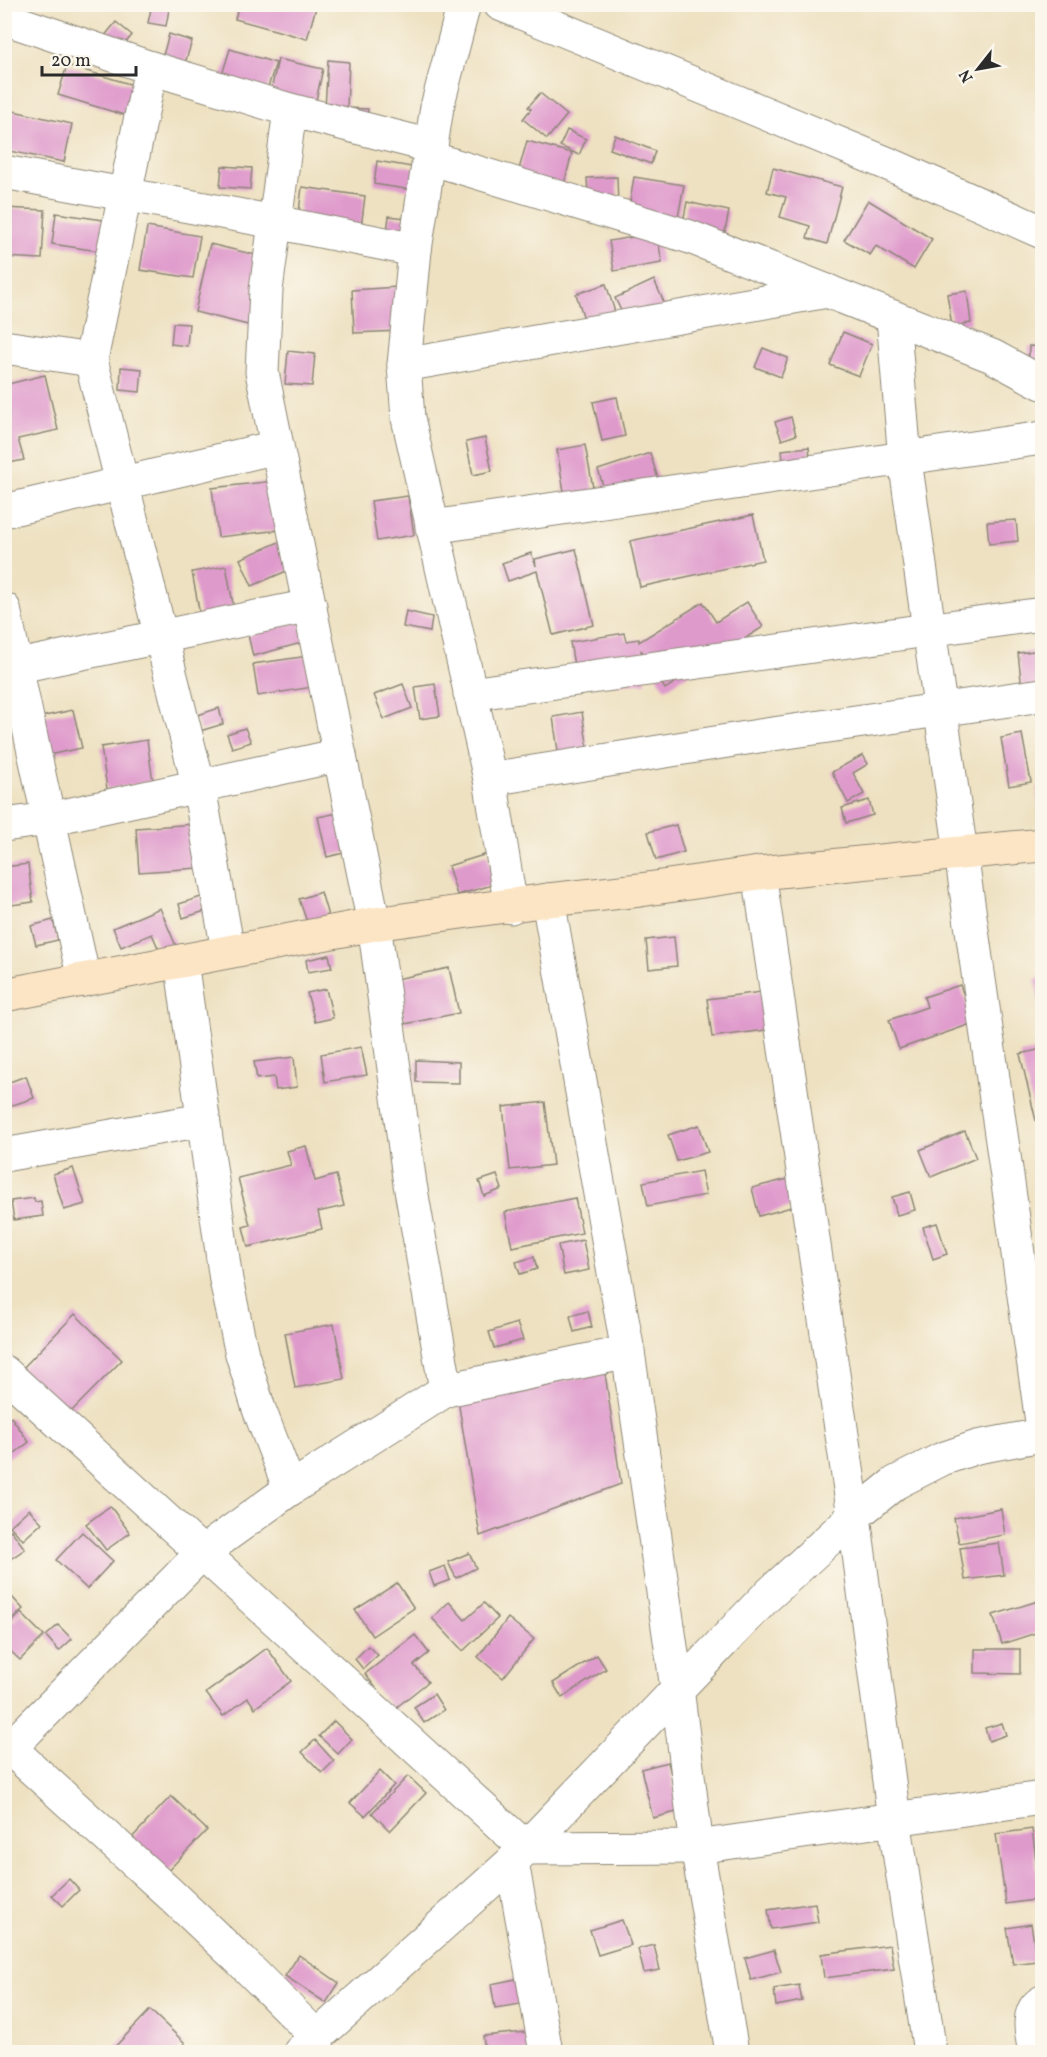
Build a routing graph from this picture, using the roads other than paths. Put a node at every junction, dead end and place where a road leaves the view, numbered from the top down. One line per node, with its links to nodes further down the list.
1 (464, 4): 6 (street)
2 (500, 4): 10 (street)
3 (4, 18): 4 (street)
4 (151, 68): 5 (street); 8 (street)
5 (291, 110): 6 (street); 9 (street)
6 (430, 152): 11 (street); 12 (street)
7 (4, 172): 8 (street)
8 (124, 193): 9 (street); 15 (street)
9 (275, 222): 11 (street); 19 (street)
10 (1042, 232)
11 (415, 250): 16 (street)
12 (828, 291): 13 (street); 16 (street)
13 (893, 317): 17 (street); 20 (street)
14 (4, 347): 15 (street)
15 (91, 360): 21 (street)
16 (404, 365): 23 (street)
17 (1042, 384)
18 (1042, 438): 20 (street)
19 (277, 447): 21 (street); 24 (street)
20 (905, 460): 23 (street); 27 (street)
21 (122, 483): 22 (street); 28 (street)
22 (4, 511)
23 (432, 527): 30 (street)
24 (310, 606): 28 (street); 33 (street)
25 (4, 609): 29 (street)
26 (1042, 614): 27 (street)
27 (929, 631): 30 (street); 32 (street)
28 (161, 638): 29 (street); 35 (street)
29 (11, 667): 36 (street)
30 (470, 694): 34 (street)
31 (1042, 695): 32 (street)
32 (940, 709): 34 (street); 39 (street)
33 (340, 755): 35 (street); 43 (street)
34 (489, 779): 42 (street)
35 (199, 787): 36 (street); 44 (street)
36 (49, 819): 37 (street); 46 (street)
37 (4, 825)
38 (1042, 845): 39 (main road)
39 (960, 854): 40 (main road); 53 (street)
40 (759, 873): 41 (main road); 56 (street)
41 (548, 900): 42 (main road); 50 (street)
42 (511, 906): 43 (main road)
43 (374, 924): 44 (main road); 52 (street)
44 (228, 951): 45 (main road)
45 (181, 961): 46 (main road); 48 (street)
46 (84, 980): 47 (main road)
47 (4, 995)
48 (203, 1120): 49 (street); 55 (street)
49 (4, 1155)
50 (628, 1352): 52 (street); 58 (street)
51 (4, 1372): 57 (street)
52 (446, 1390): 55 (street)
53 (1042, 1422)
54 (1042, 1435): 56 (street)
55 (290, 1489): 57 (street)
56 (854, 1516): 58 (street); 61 (street)
57 (203, 1552): 59 (street); 63 (street)
58 (677, 1688): 62 (street); 63 (street)
59 (7, 1745): 65 (street)
60 (1042, 1798): 61 (street)
61 (894, 1819): 62 (street); 68 (street)
62 (697, 1847): 63 (street); 67 (street)
63 (519, 1855): 65 (street); 66 (street)
64 (1042, 2002): 69 (street)
65 (311, 2047)
66 (546, 2052)
67 (732, 2052)
68 (930, 2052)
69 (1035, 2052)

